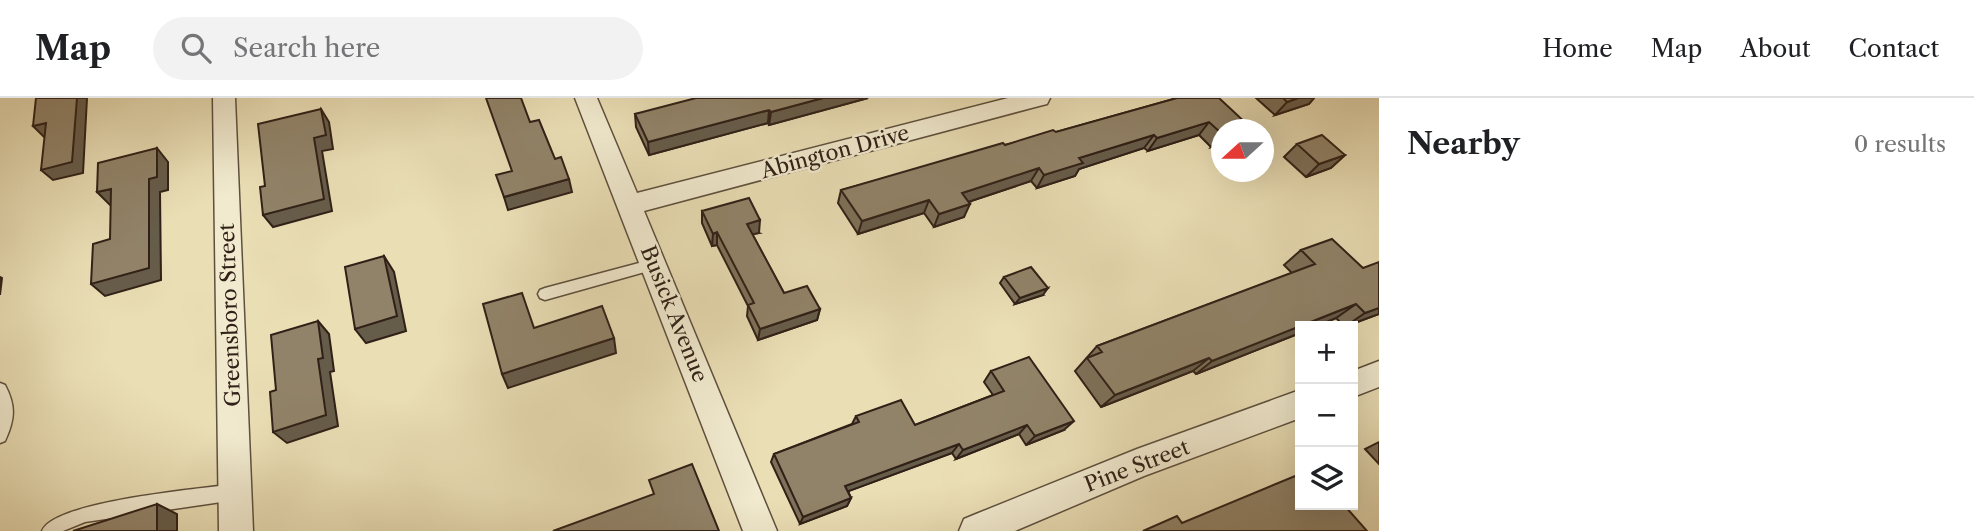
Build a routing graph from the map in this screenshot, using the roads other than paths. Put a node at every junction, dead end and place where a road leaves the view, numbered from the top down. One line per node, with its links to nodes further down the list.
1 (224, 98): 12 (street, Greensboro Street)
2 (586, 98): 4 (street, Busick Avenue)
3 (1040, 98): 4 (street, Abington Drive)
4 (631, 205): 5 (street, Busick Avenue)
5 (654, 264): 6 (lane); 15 (street, Busick Avenue)
6 (545, 294)
7 (1379, 374): 8 (street)
8 (1358, 382)
9 (0, 390): 11 (lane)
10 (1295, 406): 16 (street, Pine Street)
11 (0, 436)
12 (235, 492): 13 (lane); 14 (street, Greensboro Street)
13 (50, 531)
14 (236, 531)
15 (760, 531)
16 (976, 531)

